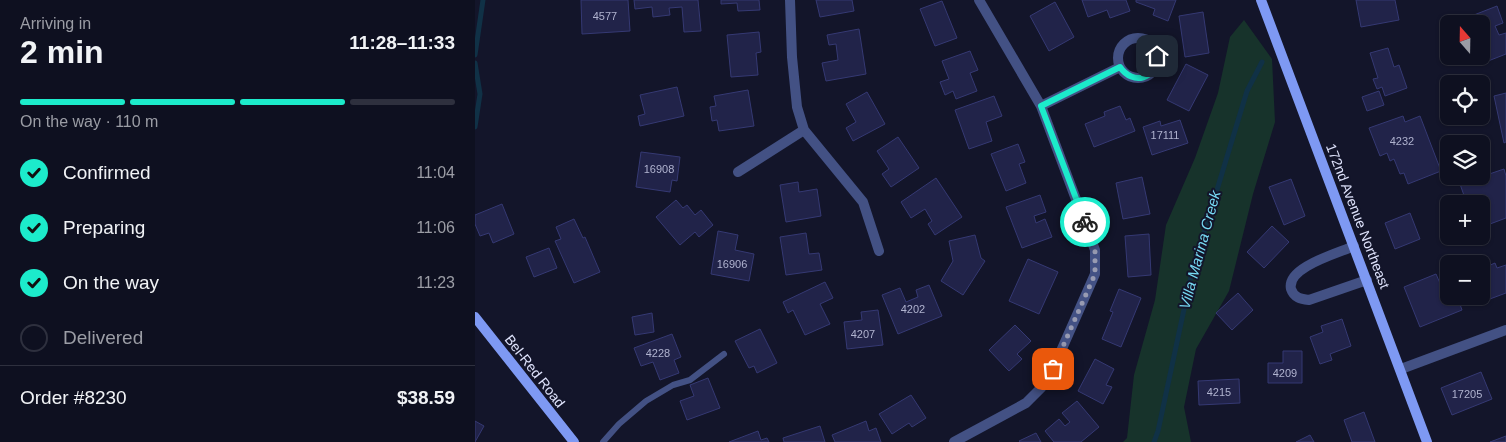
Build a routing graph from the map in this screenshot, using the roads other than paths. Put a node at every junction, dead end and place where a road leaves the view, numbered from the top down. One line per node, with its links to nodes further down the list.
1 (789, 0): 6 (street)
2 (979, 0): 5 (street)
3 (1261, 0): 8 (street, 172nd Avenue Northeast)
4 (1120, 67): 5 (street)
5 (1041, 106): 17 (street)
6 (804, 130): 7 (street); 9 (street)
7 (738, 172)
8 (1355, 246): 10 (street, 172nd Avenue Northeast); 10 (street)
9 (879, 250)
10 (1367, 280): 14 (street, 172nd Avenue Northeast)
11 (477, 322): 15 (street, Bel-Red Road)
12 (1506, 330): 14 (street)
13 (724, 354): 16 (lane)
14 (1401, 370): 18 (street, 172nd Avenue Northeast)
15 (574, 442)
16 (603, 442)
17 (954, 442)
18 (1427, 442)

